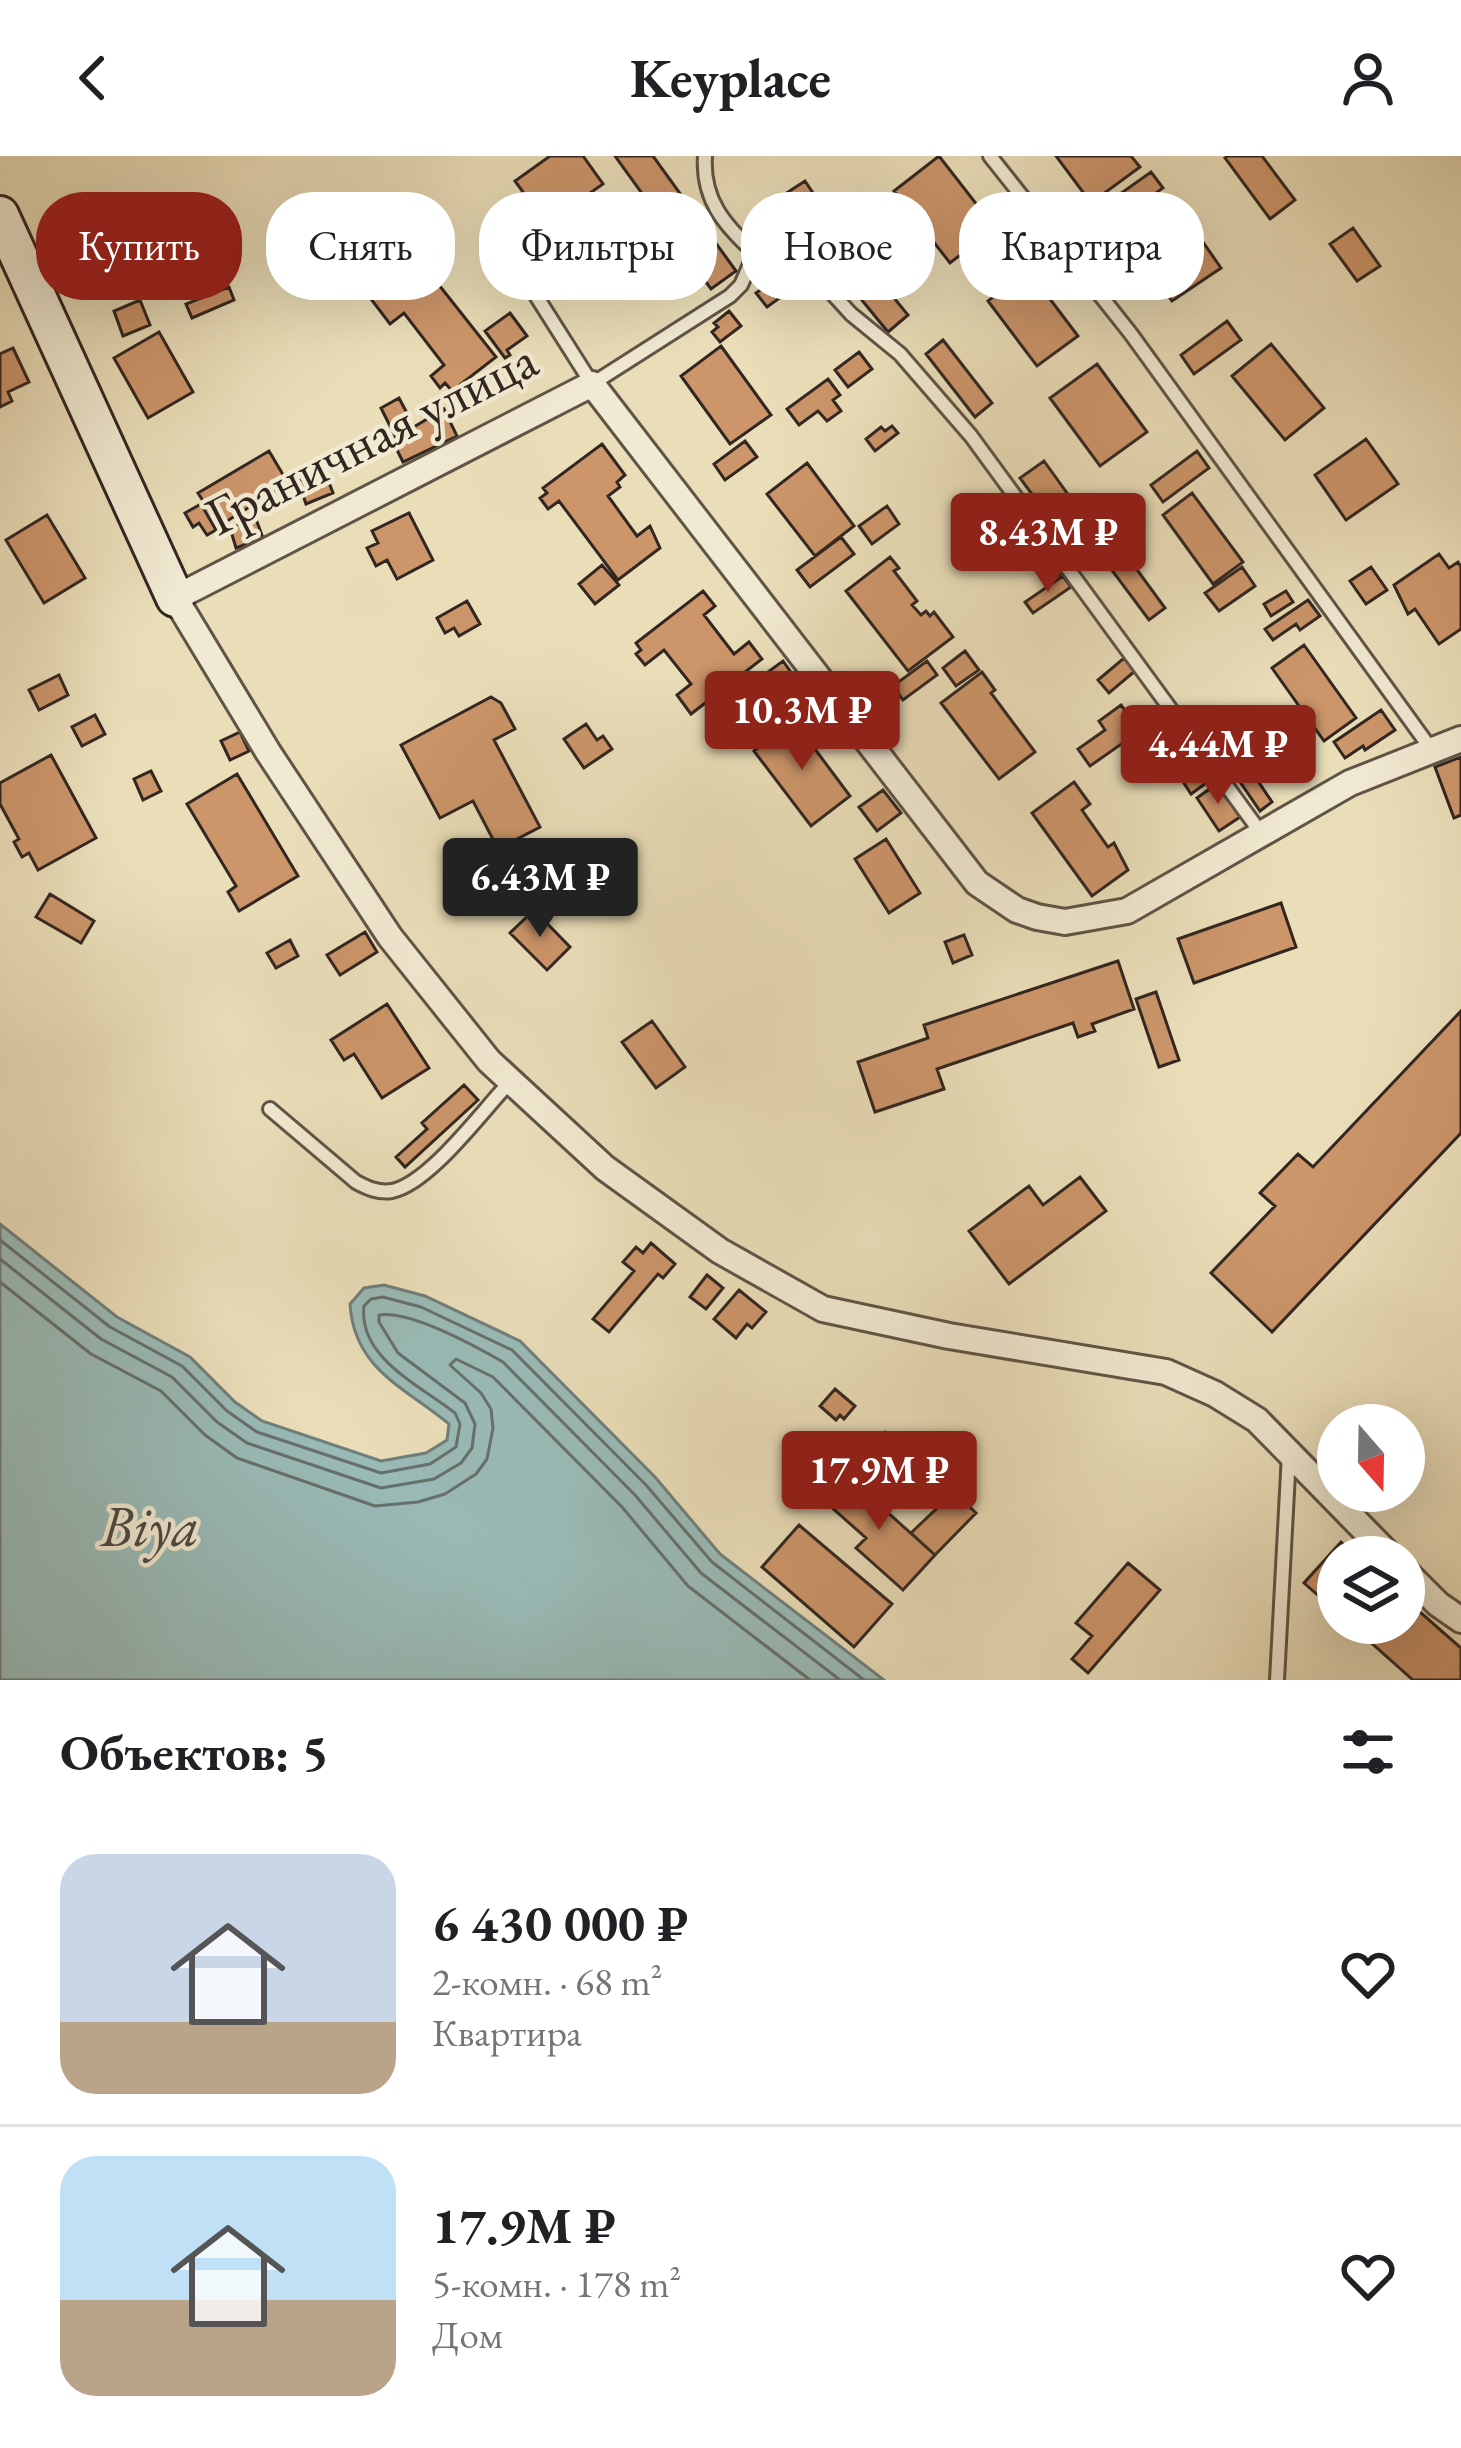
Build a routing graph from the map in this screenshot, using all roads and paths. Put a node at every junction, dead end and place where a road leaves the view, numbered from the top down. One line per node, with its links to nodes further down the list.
1 (705, 156): 4 (lane)
2 (990, 156): 11 (lane)
3 (0, 215): 9 (street, Граничная улица)
4 (741, 239)
5 (741, 285): 8 (lane)
6 (538, 300): 8 (lane)
7 (838, 300): 12 (lane)
8 (592, 384): 9 (street, Граничная улица); 12 (street, Граничная улица)
9 (176, 598): 13 (street)
10 (1461, 739): 11 (street, Граничная улица)
11 (1431, 749): 12 (street, Граничная улица)
12 (1261, 833)
13 (510, 1082): 14 (lane); 15 (street)
14 (269, 1109)
15 (1289, 1453): 16 (street); 19 (lane)
16 (1370, 1536)
17 (1425, 1588): 18 (street)
18 (1461, 1620)
19 (1276, 1680)

